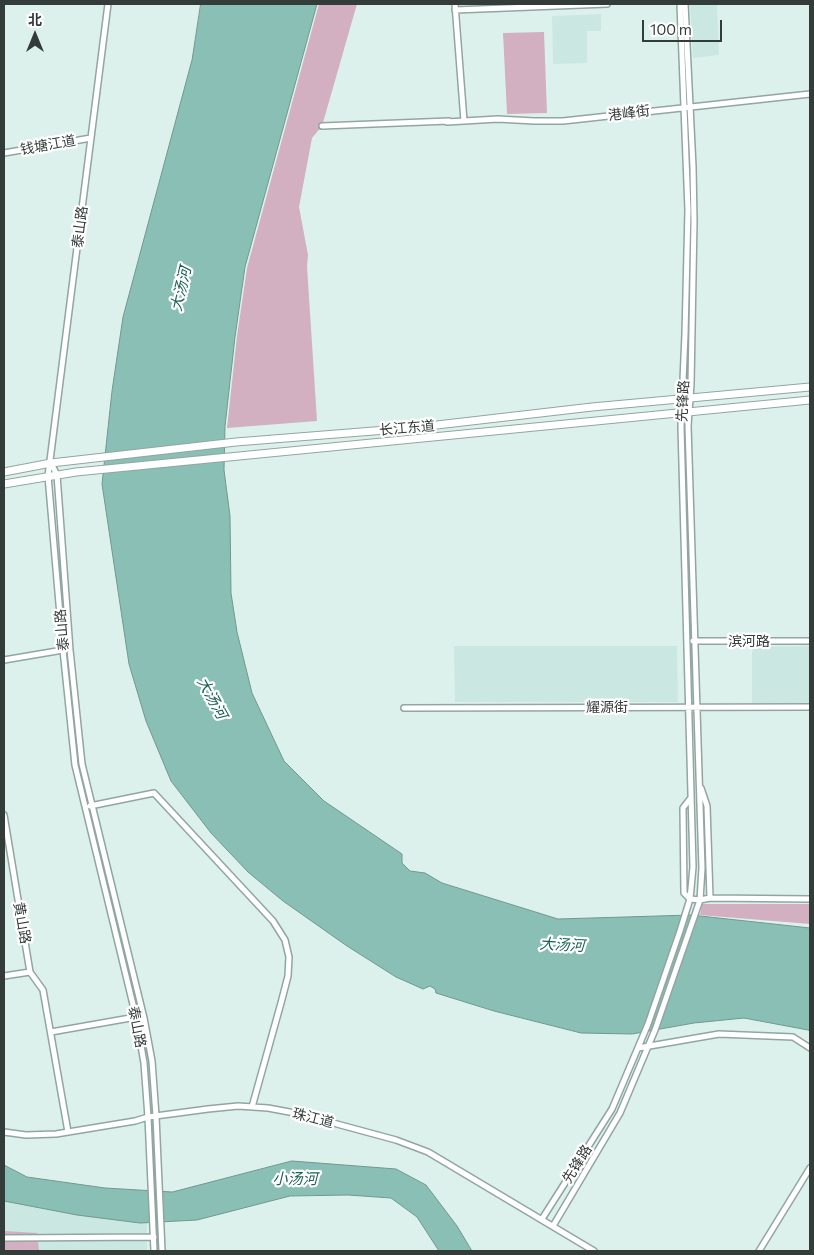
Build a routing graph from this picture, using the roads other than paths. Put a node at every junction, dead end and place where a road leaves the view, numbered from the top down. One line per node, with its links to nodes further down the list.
1 (108, 4): 12 (street, 泰山路)
2 (455, 4): 7 (street)
3 (607, 4): 6 (street)
4 (680, 4): 9 (street)
5 (686, 4): 9 (street)
6 (526, 5): 7 (street)
7 (455, 10): 10 (street)
8 (810, 94): 9 (street, 港峰街)
9 (687, 106): 10 (street, 港峰街); 15 (street)
10 (464, 121): 11 (street, 港峰街)
11 (322, 126)
12 (92, 138): 13 (street, 钱塘江道); 18 (street, 泰山路)
13 (4, 153)
14 (810, 387): 15 (main road, 长江东道)
15 (685, 399): 17 (street); 18 (main road, 长江东道)
16 (810, 400): 17 (main road, 长江东道)
17 (685, 413): 20 (main road, 长江东道); 23 (street, 先锋路); 24 (street)
18 (51, 463): 19 (main road, 长江东道); 20 (street); 21 (street, 泰山路)
19 (4, 472)
20 (57, 475): 21 (main road, 长江东道); 34 (street)
21 (48, 476): 22 (main road, 长江东道); 26 (street, 泰山路)
22 (4, 484)
23 (688, 641): 24 (street, 滨河路); 28 (street, 先锋路)
24 (695, 641): 25 (street, 滨河路); 29 (street)
25 (810, 641)
26 (63, 650): 27 (street); 35 (street, 泰山路)
27 (4, 660)
28 (690, 707): 29 (street, 耀源街); 31 (street, 耀源街); 33 (street, 先锋路)
29 (698, 707): 30 (street, 耀源街); 32 (street)
30 (810, 707)
31 (404, 708)
32 (698, 780): 38 (street); 41 (street)
33 (691, 798): 39 (street, 先锋路); 39 (street)
34 (92, 806): 35 (street); 49 (street); 50 (street)
35 (84, 807): 44 (street, 泰山路)
36 (4, 816): 37 (street, 黄山路)
37 (4, 820): 42 (street, 黄山路)
38 (710, 898): 40 (street); 41 (street)
39 (690, 899): 41 (street); 47 (street, 先锋路)
40 (810, 899)
41 (700, 900): 46 (street)
42 (30, 972): 43 (street); 45 (street)
43 (4, 976)
44 (136, 1017): 45 (street); 51 (street, 泰山路)
45 (51, 1032): 53 (street)
46 (648, 1047): 47 (street); 48 (street); 56 (street)
47 (638, 1048): 55 (street, 先锋路)
48 (810, 1048)
49 (252, 1107): 50 (street, 珠江道); 55 (street, 珠江道)
50 (156, 1116): 51 (street, 珠江道); 60 (street)
51 (148, 1117): 53 (street, 珠江道); 57 (street, 泰山路)
52 (4, 1132): 53 (street, 珠江道)
53 (68, 1132)
54 (810, 1168): 62 (street)
55 (542, 1220): 56 (street, 珠江道)
56 (552, 1226): 61 (street, 珠江道)
57 (154, 1237): 58 (street); 59 (street, 泰山路)
58 (4, 1238)
59 (154, 1251)
60 (162, 1251)
61 (594, 1251)
62 (759, 1251)

